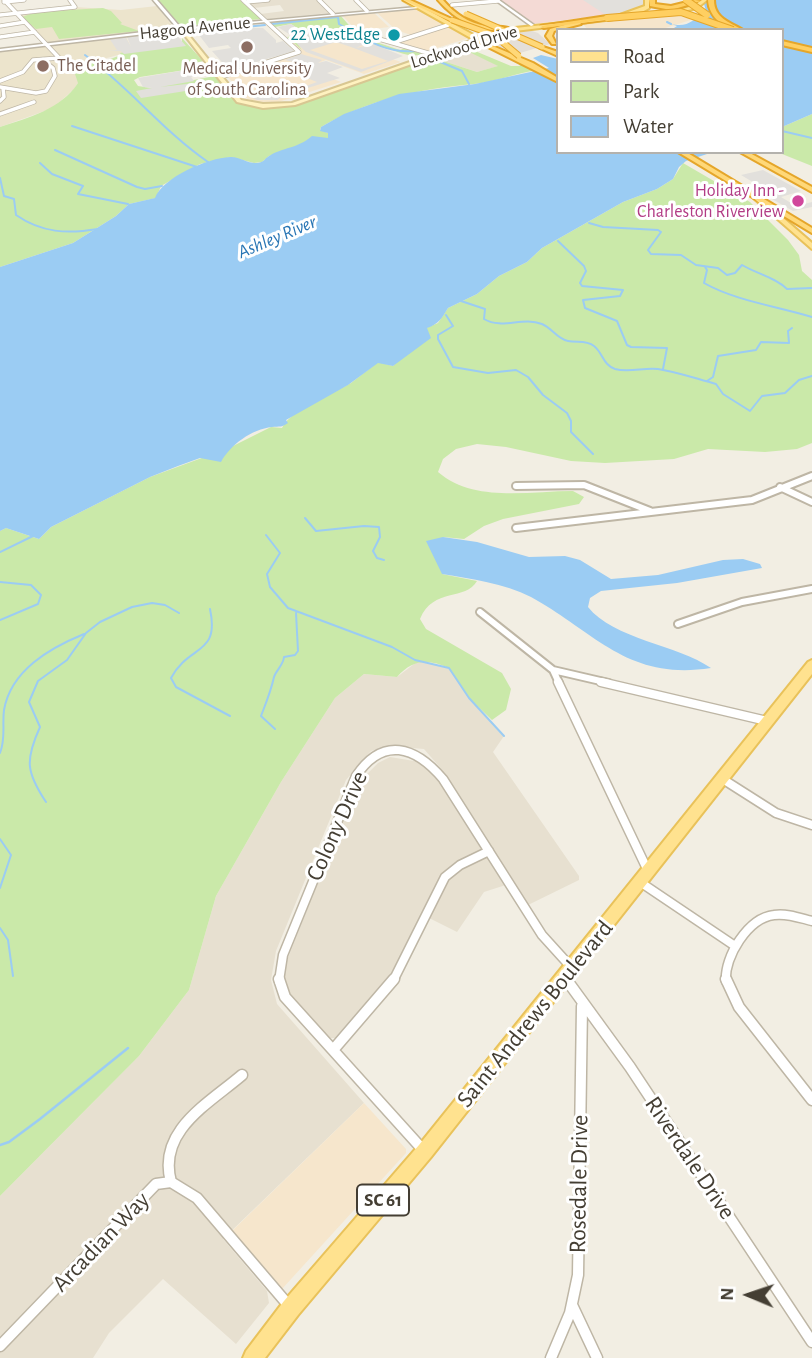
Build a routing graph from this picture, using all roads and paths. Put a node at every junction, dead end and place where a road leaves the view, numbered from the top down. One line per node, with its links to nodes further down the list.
1 (24, 0): 13 (street)
2 (71, 0): 18 (street)
3 (155, 0): 40 (street)
4 (268, 0): 14 (street)
5 (319, 0): 22 (street)
6 (356, 0): 19 (street)
7 (442, 0): 17 (highway); 35 (highway)
8 (498, 0): 17 (street); 33 (street)
9 (649, 0): 10 (highway); 25 (main road)
10 (698, 0): 21 (main road, Lockwood Drive, bridge)
11 (705, 0): 21 (main road, Lockwood Drive, bridge)
12 (711, 0): 39 (highway)
13 (3, 1): 20 (street)
14 (244, 1): 27 (street)
15 (683, 1): 37 (highway, bridge)
16 (409, 3): 19 (street, Hagood Avenue); 30 (main road); 30 (highway)
17 (453, 5): 23 (highway)
18 (38, 10): 20 (street); 26 (street)
19 (367, 10): 22 (street, Hagood Avenue)
20 (15, 12): 24 (street); 26 (street)
21 (662, 12): 25 (main road, Lockwood Drive); 31 (main road, Lockwood Drive)
22 (332, 14): 27 (street, Hagood Avenue)
23 (466, 14): 51 (highway, bridge)
24 (0, 15)
25 (618, 15): 28 (main road, Lockwood Drive)
26 (21, 17): 29 (street)
27 (265, 21): 40 (street, Hagood Avenue); 60 (street)
28 (566, 21): 33 (main road, Lockwood Drive); 34 (main road)
29 (24, 22): 32 (street); 42 (street)
30 (450, 22): 46 (main road); 47 (street); 59 (highway, bridge)
31 (579, 23): 34 (main road, Lockwood Drive); 36 (highway)
32 (0, 26)
33 (534, 26): 34 (main road, Lockwood Drive); 35 (main road, Lockwood Drive); 46 (main road, Lockwood Drive); 50 (highway)
34 (544, 26): 38 (highway, bridge)
35 (505, 28): 46 (main road, Lockwood Drive)
36 (560, 28)
37 (732, 28)
38 (732, 28)
39 (734, 28)
40 (180, 29): 43 (street); 48 (street, Hagood Avenue)
41 (556, 29): 50 (highway)
42 (35, 32): 45 (street); 48 (street)
43 (185, 34): 60 (main road)
44 (365, 35): 47 (street)
45 (0, 37)
46 (475, 38): 55 (main road, Lockwood Drive); 59 (highway)
47 (395, 42): 55 (street)
48 (45, 43): 52 (street, Hagood Avenue); 56 (street)
49 (784, 44): 53 (highway)
50 (556, 45)
51 (542, 47): 54 (highway)
52 (0, 50)
53 (812, 51)
54 (556, 53)
55 (431, 54): 60 (main road, Lockwood Drive)
56 (59, 58): 57 (street); 58 (street)
57 (43, 60): 62 (street); 63 (street)
58 (65, 64)
59 (536, 67): 61 (highway)
60 (223, 77)
61 (556, 79)
62 (0, 80)
63 (1, 88): 64 (street)
64 (0, 101)
65 (34, 102): 66 (street)
66 (0, 114)
67 (684, 154): 70 (highway)
68 (747, 154): 69 (highway)
69 (811, 190)
70 (750, 192): 71 (highway); 72 (main road)
71 (812, 231)
72 (812, 247)
73 (812, 476): 75 (street)
74 (516, 486): 77 (street)
75 (780, 487): 76 (street); 77 (street)
76 (812, 502)
77 (650, 512): 78 (street)
78 (516, 528)
79 (812, 589): 81 (street)
80 (480, 612): 83 (street)
81 (678, 624)
82 (812, 665): 84 (main road, Saint Andrews Boulevard / SC 61)
83 (553, 670): 84 (street); 88 (street)
84 (767, 721): 85 (main road, Saint Andrews Boulevard / SC 61)
85 (720, 778): 86 (street); 88 (main road, Saint Andrews Boulevard / SC 61)
86 (812, 825)
87 (489, 851): 91 (street, Colony Drive); 93 (street); 93 (street, Colony Drive)
88 (644, 876): 90 (street); 91 (main road, Saint Andrews Boulevard / SC 61)
89 (812, 921): 90 (street)
90 (736, 946): 95 (street)
91 (568, 973): 92 (street, Riverdale Drive); 96 (main road, Saint Andrews Boulevard / SC 61)
92 (582, 1005): 98 (street, Rosedale Drive); 100 (street, Riverdale Drive)
93 (333, 1050): 96 (street, Colony Drive)
94 (242, 1075): 97 (street)
95 (812, 1100)
96 (425, 1152): 99 (main road, Saint Andrews Boulevard / SC 61)
97 (171, 1182): 99 (street, Arcadian Way); 101 (street, Arcadian Way)
98 (571, 1304): 103 (street, Rosedale Drive); 104 (street)
99 (291, 1308): 102 (main road, Saint Andrews Boulevard / SC 61)
100 (812, 1342)
101 (0, 1346)
102 (253, 1358)
103 (551, 1358)
104 (597, 1358)

